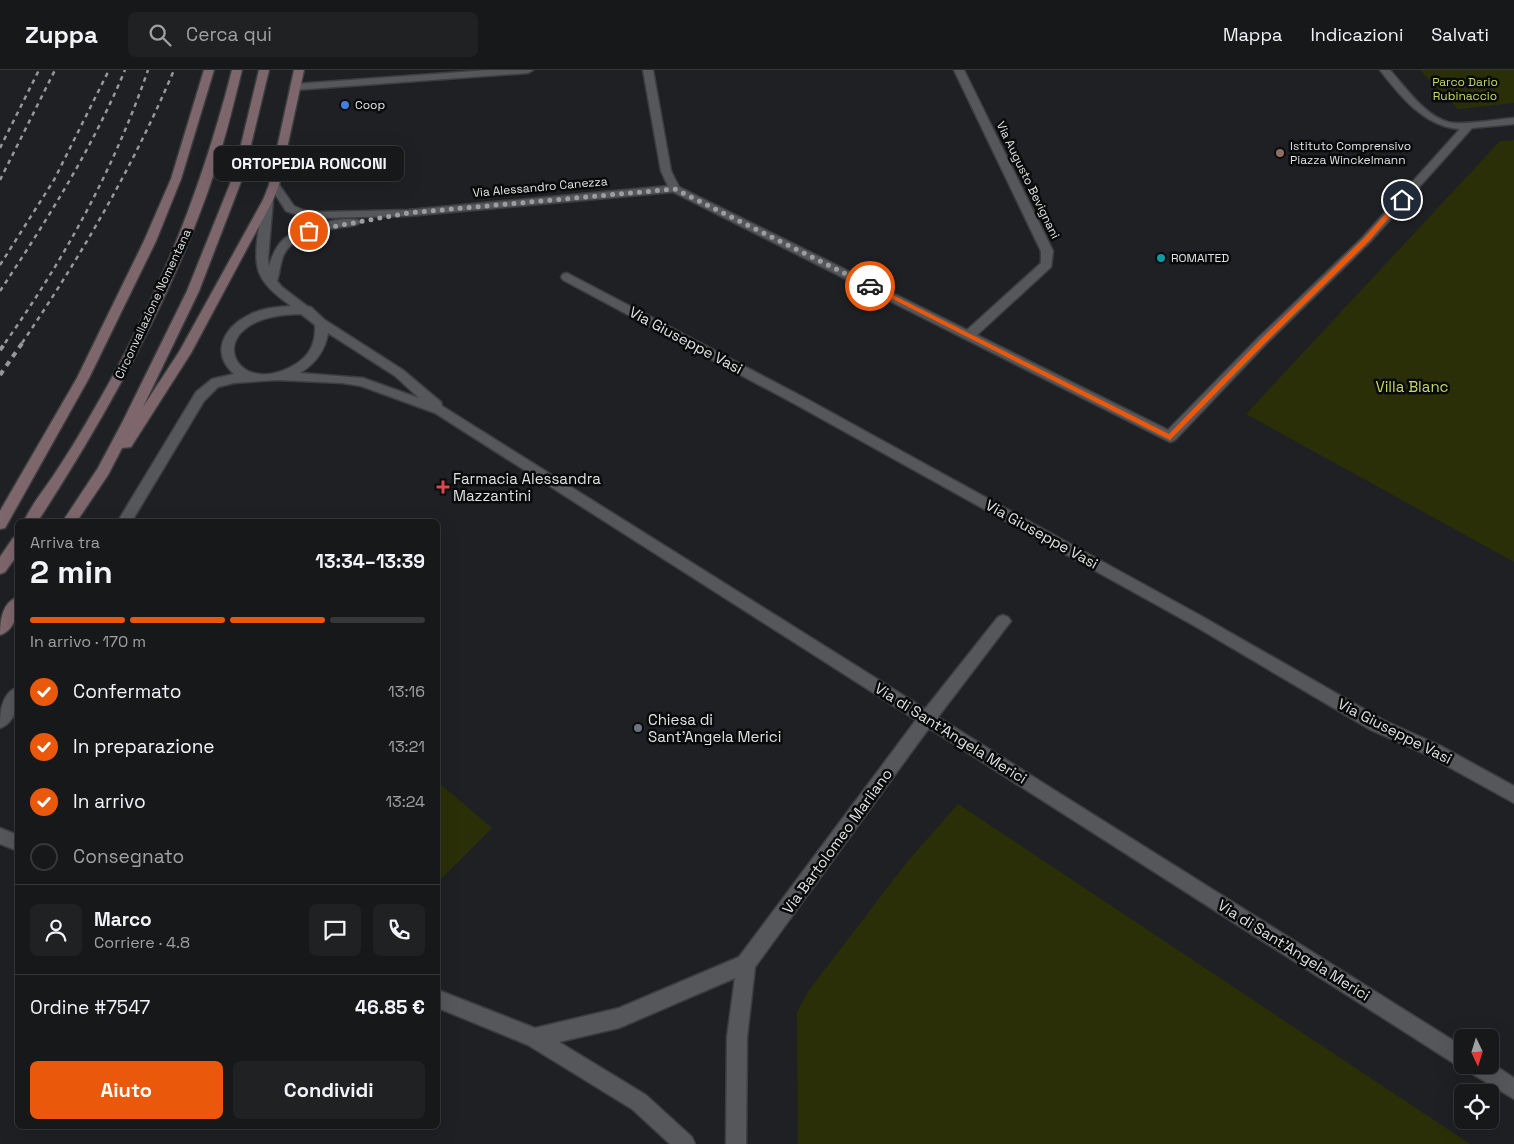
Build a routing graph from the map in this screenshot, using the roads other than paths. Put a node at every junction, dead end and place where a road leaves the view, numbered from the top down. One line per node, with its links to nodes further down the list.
1 (237, 70): 25 (street, Circonvallazione Nomentana)
2 (264, 70): 24 (street, Circonvallazione Nomentana)
3 (299, 70): 9 (street)
4 (528, 70): 9 (street)
5 (648, 70): 13 (street)
6 (959, 70): 20 (street, Via Augusto Bevignani)
7 (1385, 70): 11 (street)
8 (205, 72): 28 (street)
9 (295, 87): 12 (street)
10 (1514, 121): 11 (street)
11 (1470, 124): 20 (street)
12 (274, 185): 14 (street); 15 (street, Via Alessandro Canezza)
13 (675, 189): 15 (street, Via Alessandro Canezza); 20 (street)
14 (268, 200): 17 (street); 24 (street)
15 (408, 213): 17 (street, Via Alessandro Canezza)
16 (567, 277): 37 (street, Via Giuseppe Vasi)
17 (272, 280): 18 (street)
18 (306, 310): 19 (street); 22 (street)
19 (321, 323): 21 (street); 23 (street, Via di Sant'Angela Merici)
20 (969, 335)
21 (276, 376): 22 (street); 23 (street, Via di Sant'Angela Merici)
22 (250, 377): 27 (street)
23 (440, 410): 35 (street, Via di Sant'Angela Merici)
24 (103, 471): 26 (street, Circonvallazione Nomentana)
25 (32, 519)
26 (71, 519)
27 (126, 519)
28 (0, 524)
29 (15, 546): 30 (street)
30 (0, 568)
31 (15, 607): 33 (street)
32 (1003, 621): 35 (street, Via Bartolomeo Marliano)
33 (0, 629)
34 (15, 698): 36 (street)
35 (929, 719): 40 (street, Via Bartolomeo Marliano); 43 (street, Via di Sant'Angela Merici)
36 (0, 721)
37 (1514, 795)
38 (0, 836): 39 (street)
39 (15, 842)
40 (746, 964): 42 (street); 47 (street)
41 (440, 1000): 42 (street)
42 (535, 1038): 46 (street)
43 (1454, 1052)
44 (1490, 1074): 45 (street)
45 (1514, 1089)
46 (685, 1144)
47 (736, 1144)

